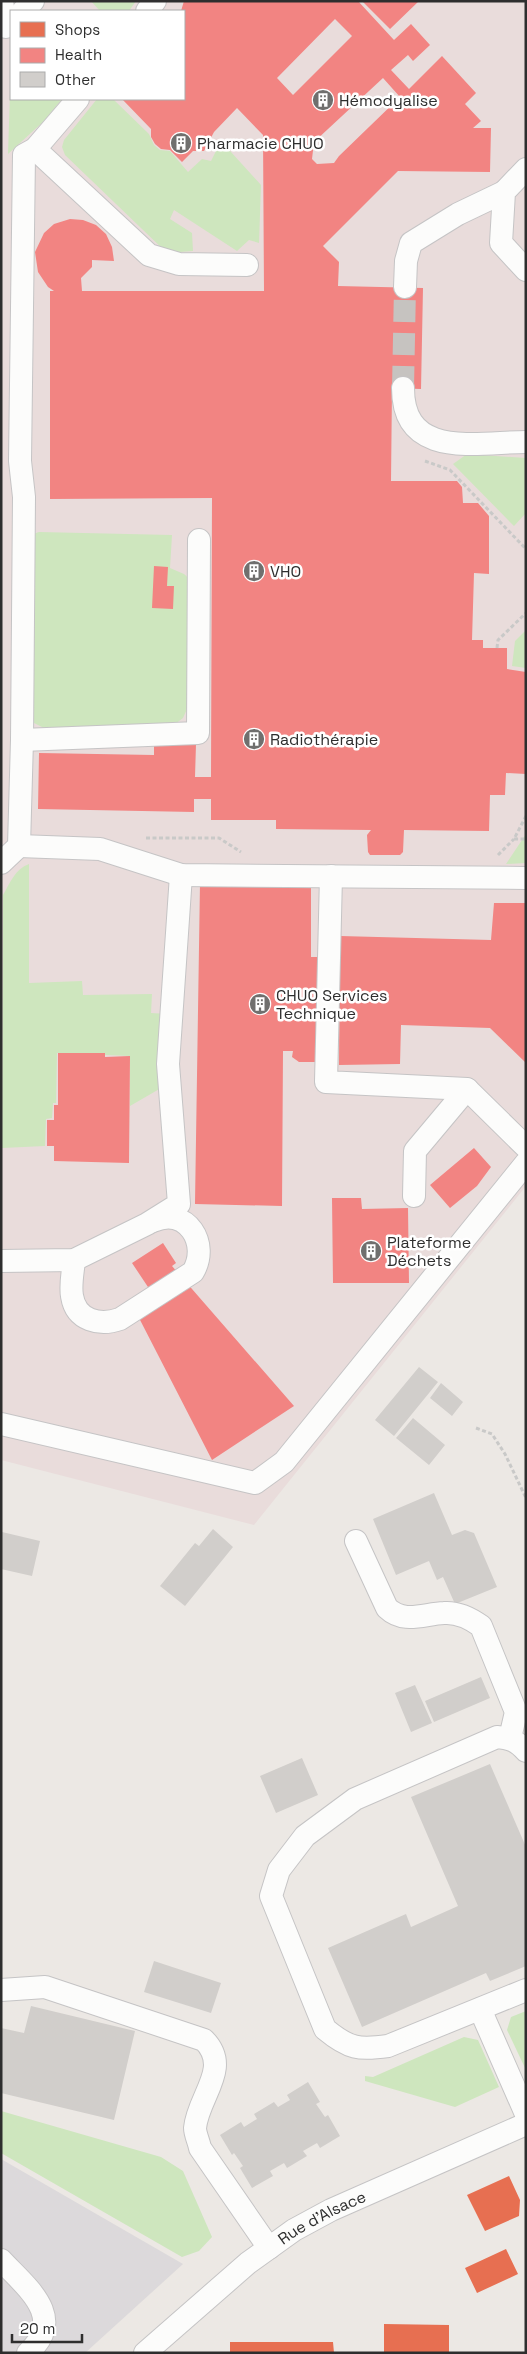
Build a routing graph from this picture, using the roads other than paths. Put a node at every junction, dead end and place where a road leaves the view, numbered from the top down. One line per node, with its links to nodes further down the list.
1 (2, 1): 4 (street)
2 (33, 1): 3 (street)
3 (24, 10)
4 (6, 27)
5 (77, 100): 6 (street)
6 (35, 149): 9 (street); 15 (street)
7 (526, 170): 8 (street)
8 (504, 192): 10 (street); 11 (street)
9 (247, 266)
10 (526, 270)
11 (405, 287)
12 (403, 388): 13 (street)
13 (526, 442)
14 (199, 540): 15 (street)
15 (22, 740): 16 (street)
16 (19, 846): 17 (street); 18 (street)
17 (1, 863)
18 (181, 875): 19 (street); 25 (street)
19 (332, 876): 20 (street); 21 (street)
20 (526, 878)
21 (467, 1089): 22 (street); 24 (street)
22 (526, 1147)
23 (526, 1163): 28 (street)
24 (414, 1196)
25 (147, 1224): 26 (street); 26 (street)
26 (74, 1260): 27 (street)
27 (1, 1261)
28 (1, 1424)
29 (356, 1541): 30 (street)
30 (518, 1745): 33 (street)
31 (1, 1990): 36 (street)
32 (526, 1990): 33 (street)
33 (480, 2009): 34 (street)
34 (526, 2114)
35 (526, 2124): 36 (street, Rue d'Alsace)
36 (269, 2248): 39 (street, Rue d'Alsace)
37 (1, 2260): 38 (street)
38 (28, 2353)
39 (145, 2353)

